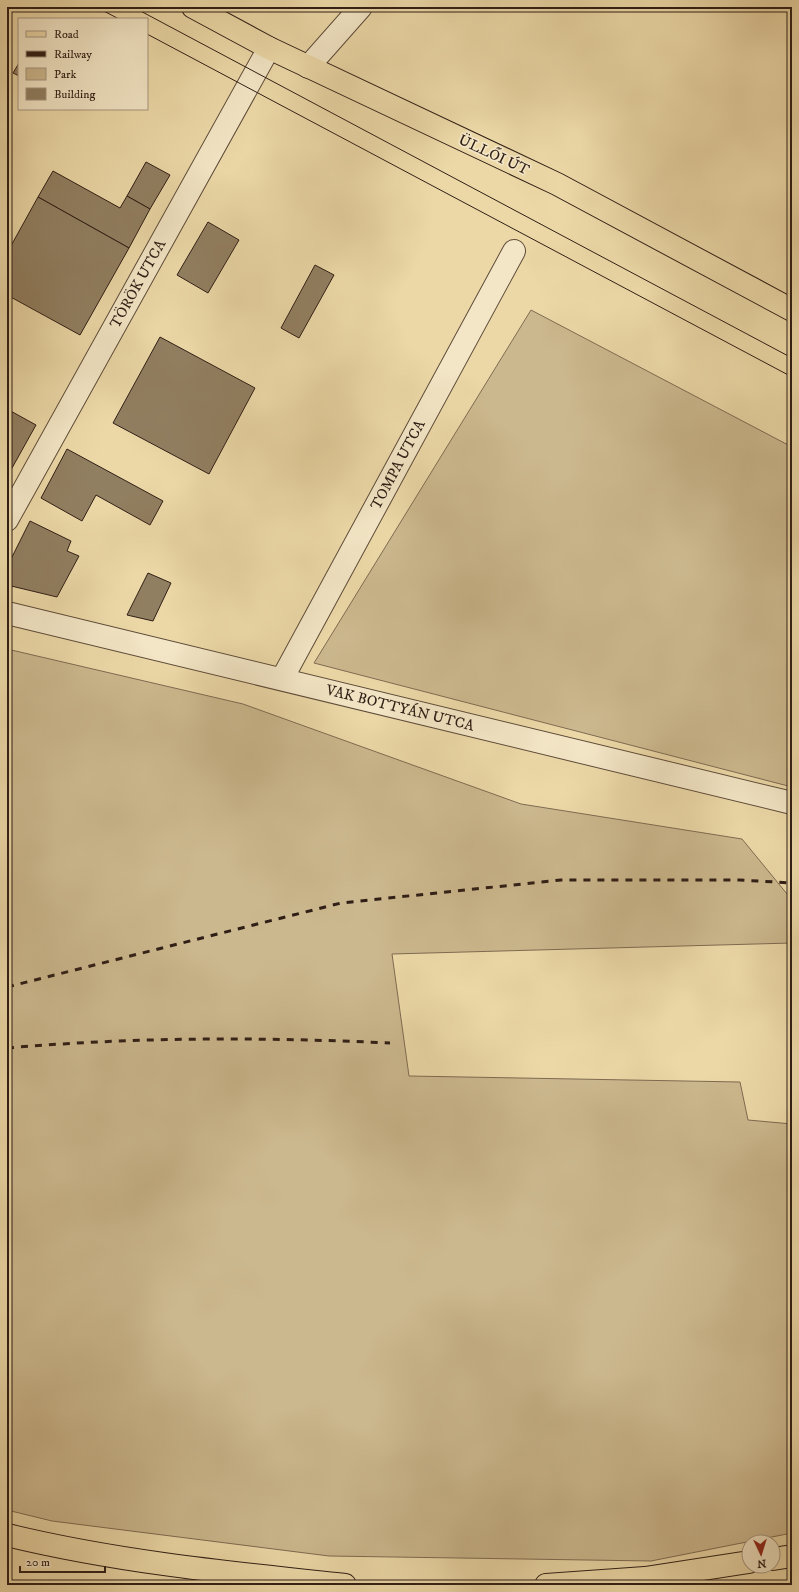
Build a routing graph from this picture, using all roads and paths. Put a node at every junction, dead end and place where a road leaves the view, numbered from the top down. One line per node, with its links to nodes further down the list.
1 (361, 7): 4 (street)
2 (201, 9): 3 (main road, ÜLLŐI ÚT)
3 (269, 48): 4 (main road, ÜLLŐI ÚT); 7 (street, TÖRÖK UTCA)
4 (308, 67): 6 (main road, ÜLLŐI ÚT)
5 (514, 251): 9 (street, TOMPA UTCA)
6 (792, 310)
7 (7, 520)
8 (7, 613): 9 (street, VAK BOTTYÁN UTCA)
9 (282, 679): 10 (street, VAK BOTTYÁN UTCA)
10 (792, 802)
11 (7, 1535): 15 (main road)
12 (792, 1556): 13 (main road)
13 (781, 1558)
14 (741, 1563): 16 (main road)
15 (345, 1585)
16 (546, 1585)

